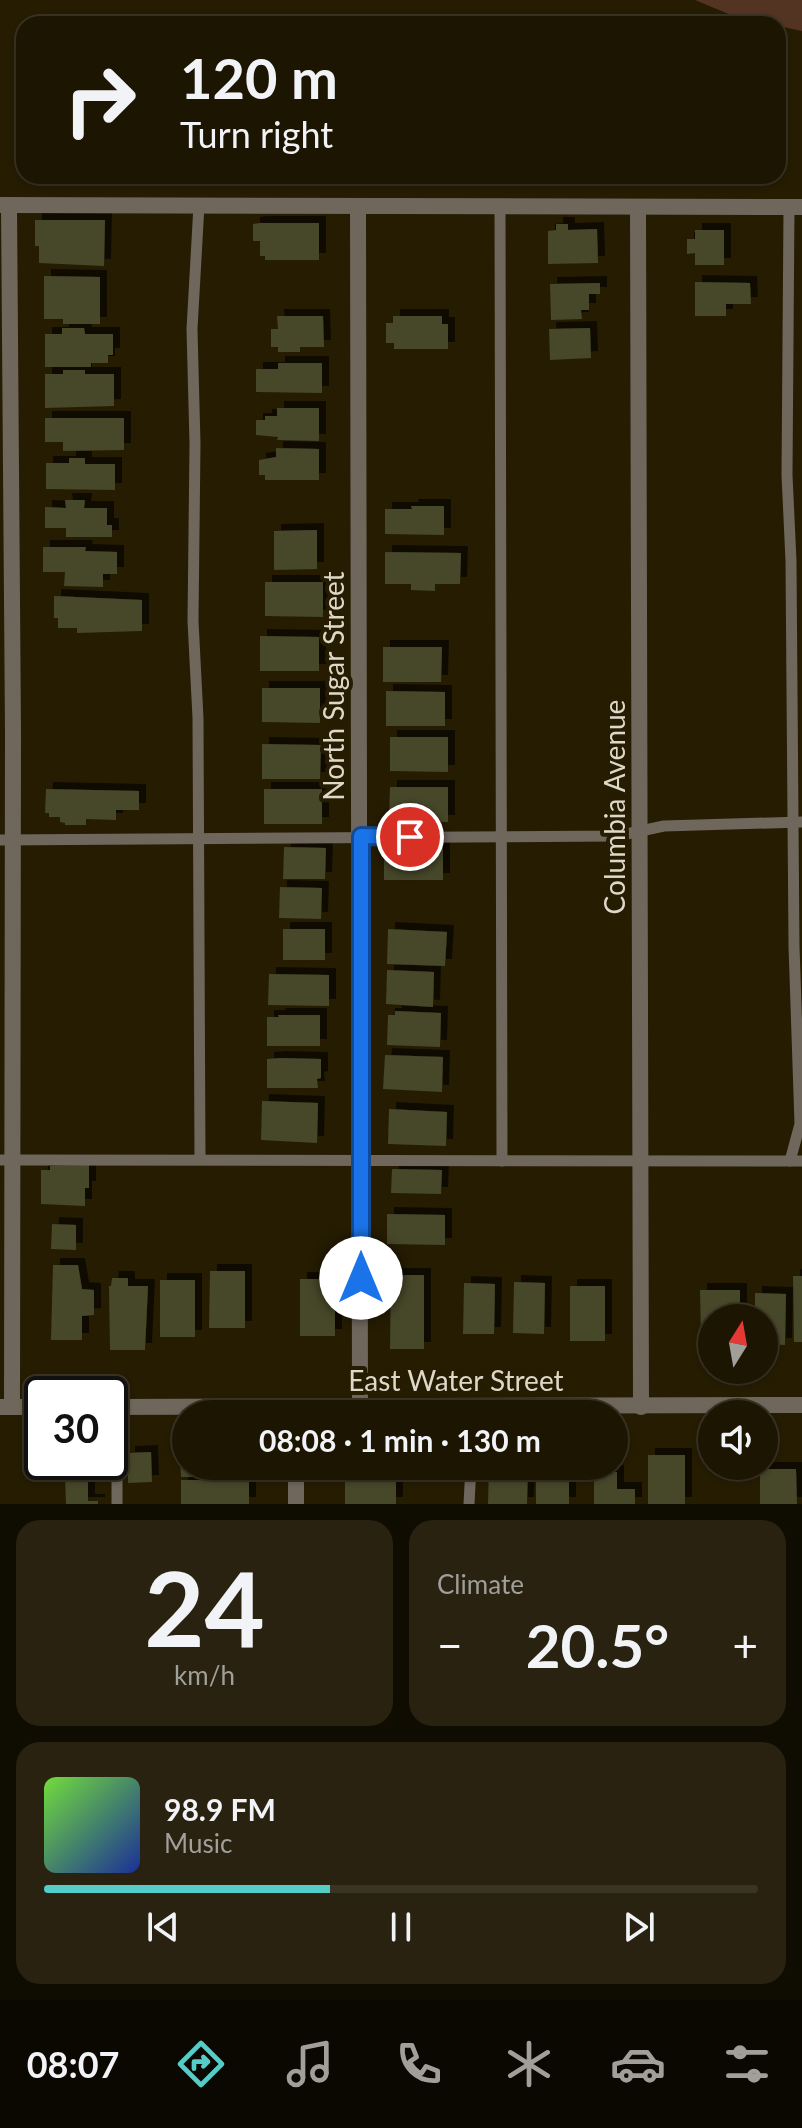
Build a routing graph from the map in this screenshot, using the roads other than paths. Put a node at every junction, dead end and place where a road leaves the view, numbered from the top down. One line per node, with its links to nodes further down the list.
1 (4, 205): 2 (street); 12 (street)
2 (199, 205): 3 (street); 10 (lane)
3 (358, 206): 4 (street); 9 (street, North Sugar Street)
4 (500, 206): 5 (street); 11 (lane)
5 (638, 207): 6 (street); 8 (street, Columbia Avenue)
6 (796, 207): 7 (lane)
7 (797, 822): 8 (lane); 18 (lane)
8 (641, 832): 11 (lane); 17 (street, Columbia Avenue)
9 (361, 836): 10 (lane); 11 (lane); 15 (street, North Sugar Street)
10 (199, 838): 12 (lane); 13 (lane)
11 (502, 838): 16 (lane)
12 (6, 840): 14 (street)
13 (200, 1159): 14 (lane); 15 (lane)
14 (6, 1160): 21 (street)
15 (361, 1160): 16 (lane); 19 (street, North Sugar Street)
16 (502, 1161): 17 (lane)
17 (641, 1161): 18 (lane); 24 (street, Columbia Avenue)
18 (796, 1161)
19 (360, 1400)
20 (802, 1405): 24 (street, East Water Street)
21 (6, 1407)
22 (128, 1407): 25 (street, East Water Street)
23 (628, 1407): 24 (street, East Water Street)
24 (641, 1407)
25 (172, 1408)
26 (116, 1480): 29 (lane)
27 (296, 1480): 30 (street)
28 (470, 1480): 31 (lane)
29 (117, 1504)
30 (296, 1504)
31 (469, 1504)

